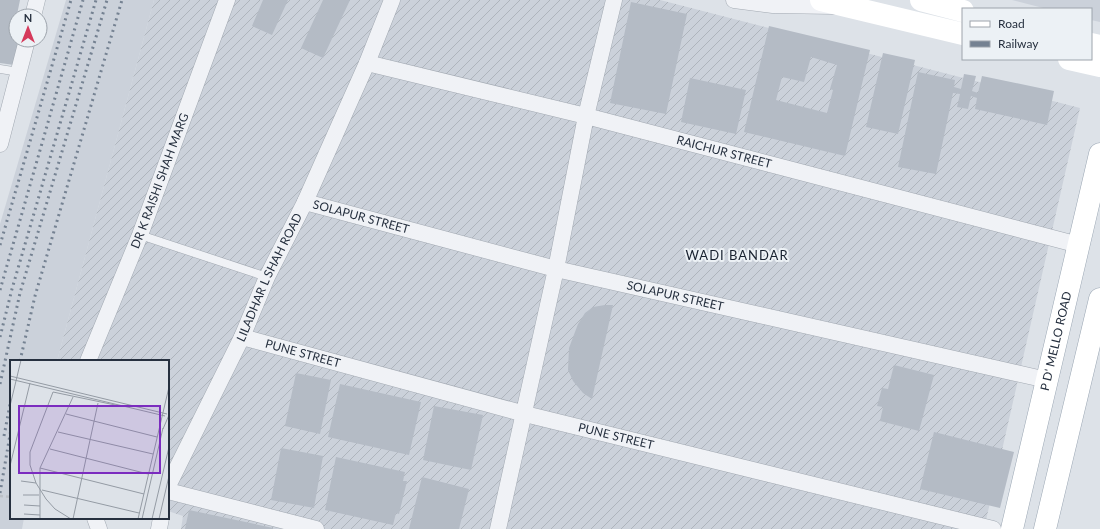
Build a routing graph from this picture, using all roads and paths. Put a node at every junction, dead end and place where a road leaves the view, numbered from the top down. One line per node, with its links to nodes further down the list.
1 (227, 0): 21 (street, DR K RAISHI SHAH MARG)
2 (392, 0): 13 (street, LILADHAR L SHAH ROAD)
3 (614, 0): 17 (street)
4 (734, 0): 7 (street)
5 (822, 0): 7 (main road)
6 (921, 0): 9 (main road)
7 (846, 6): 8 (main road)
8 (880, 7): 10 (main road)
9 (962, 11)
10 (962, 34)
11 (25, 48): 16 (street)
12 (1073, 60): 14 (main road)
13 (367, 62): 17 (street, RAICHUR STREET); 20 (street, LILADHAR L SHAH ROAD)
14 (1100, 66)
15 (0, 69): 16 (lane)
16 (18, 72): 18 (street)
17 (586, 116): 22 (street, RAICHUR STREET); 23 (street)
18 (0, 144)
19 (1100, 154): 22 (main road, P D' MELLO ROAD)
20 (305, 202): 23 (street, SOLAPUR STREET); 24 (street, LILADHAR L SHAH ROAD)
21 (140, 235): 24 (lane); 27 (street, DR K RAISHI SHAH MARG)
22 (1080, 245): 28 (main road, P D' MELLO ROAD)
23 (556, 268): 28 (street, SOLAPUR STREET); 29 (street)
24 (267, 276): 26 (street, LILADHAR L SHAH ROAD)
25 (1100, 299): 42 (main road)
26 (242, 337): 29 (street, PUNE STREET); 30 (street, LILADHAR L SHAH ROAD)
27 (88, 360)
28 (1047, 380): 41 (main road, P D' MELLO ROAD)
29 (525, 414): 39 (street); 40 (street, PUNE STREET)
30 (169, 484)
31 (169, 491): 38 (street)
32 (0, 496): 33 (path)
33 (10, 497)
34 (95, 519): 36 (street)
35 (161, 519): 37 (street)
36 (98, 529)
37 (160, 529)
38 (316, 529)
39 (498, 529)
40 (993, 529)
41 (1012, 529)
42 (1045, 529)

